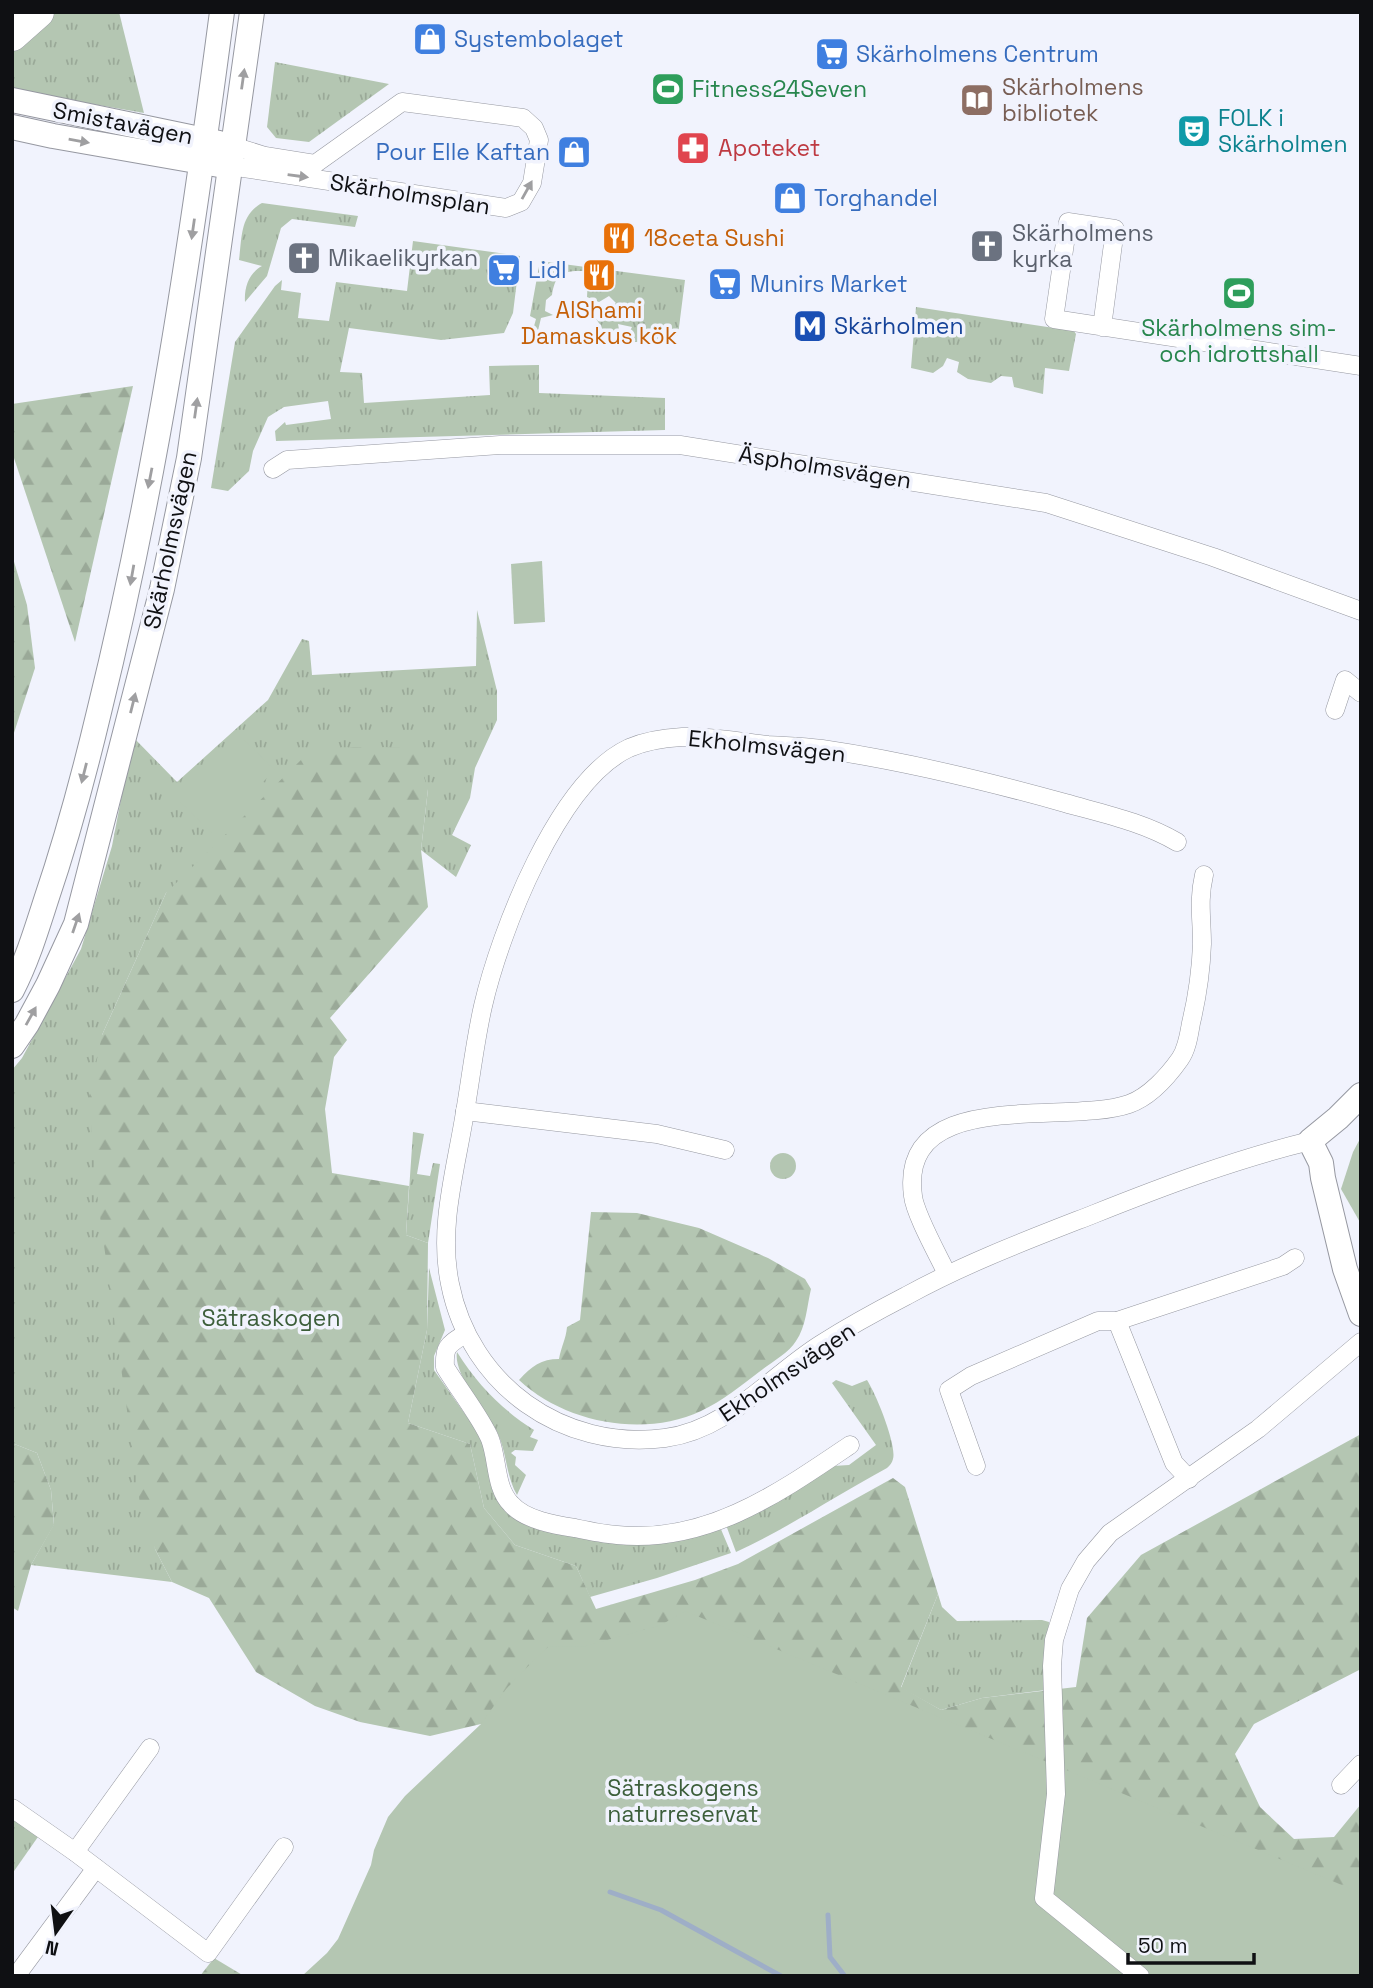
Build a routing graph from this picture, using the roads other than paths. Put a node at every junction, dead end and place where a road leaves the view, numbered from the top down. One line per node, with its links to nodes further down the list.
1 (38, 12): 4 (highway)
2 (222, 12): 7 (main road, Skärholmsvägen)
3 (252, 12): 8 (main road, Skärholmsvägen, one-way to 3)
4 (12, 35)
5 (12, 100): 7 (main road, Smistavägen)
6 (12, 127): 7 (main road, Smistavägen, one-way to 7)
7 (204, 151): 8 (main road, Smistavägen); 17 (main road, Skärholmsvägen, one-way to 17)
8 (232, 156): 8 (street, Skärholmsplan, one-way to 8); 18 (main road, Skärholmsvägen, one-way to 8)
9 (1102, 327): 9 (street); 10 (street)
10 (1361, 366)
11 (273, 469): 12 (street, Äspholmsvägen)
12 (1361, 611)
13 (1361, 693): 14 (street)
14 (1335, 710)
15 (1177, 842): 20 (street, Ekholmsvägen)
16 (1204, 875): 24 (street)
17 (12, 990)
18 (12, 1046)
19 (1361, 1096): 21 (main road, Ekholmsvägen)
20 (465, 1111): 22 (street); 27 (street, Ekholmsvägen)
21 (1310, 1140): 24 (street, Ekholmsvägen); 25 (main road)
22 (725, 1150)
23 (1295, 1258): 26 (street)
24 (947, 1274): 27 (street, Ekholmsvägen)
25 (1361, 1314)
26 (1117, 1321): 30 (street); 31 (street)
27 (465, 1334): 29 (street)
28 (1361, 1342): 31 (street)
29 (849, 1445)
30 (976, 1466)
31 (1189, 1479): 40 (street)
32 (150, 1748): 37 (street)
33 (1361, 1764): 34 (street)
34 (1340, 1786)
35 (12, 1808): 37 (street)
36 (284, 1847): 38 (street)
37 (75, 1852): 38 (street)
38 (96, 1868): 39 (street)
39 (16, 1976)
40 (1140, 1976)

